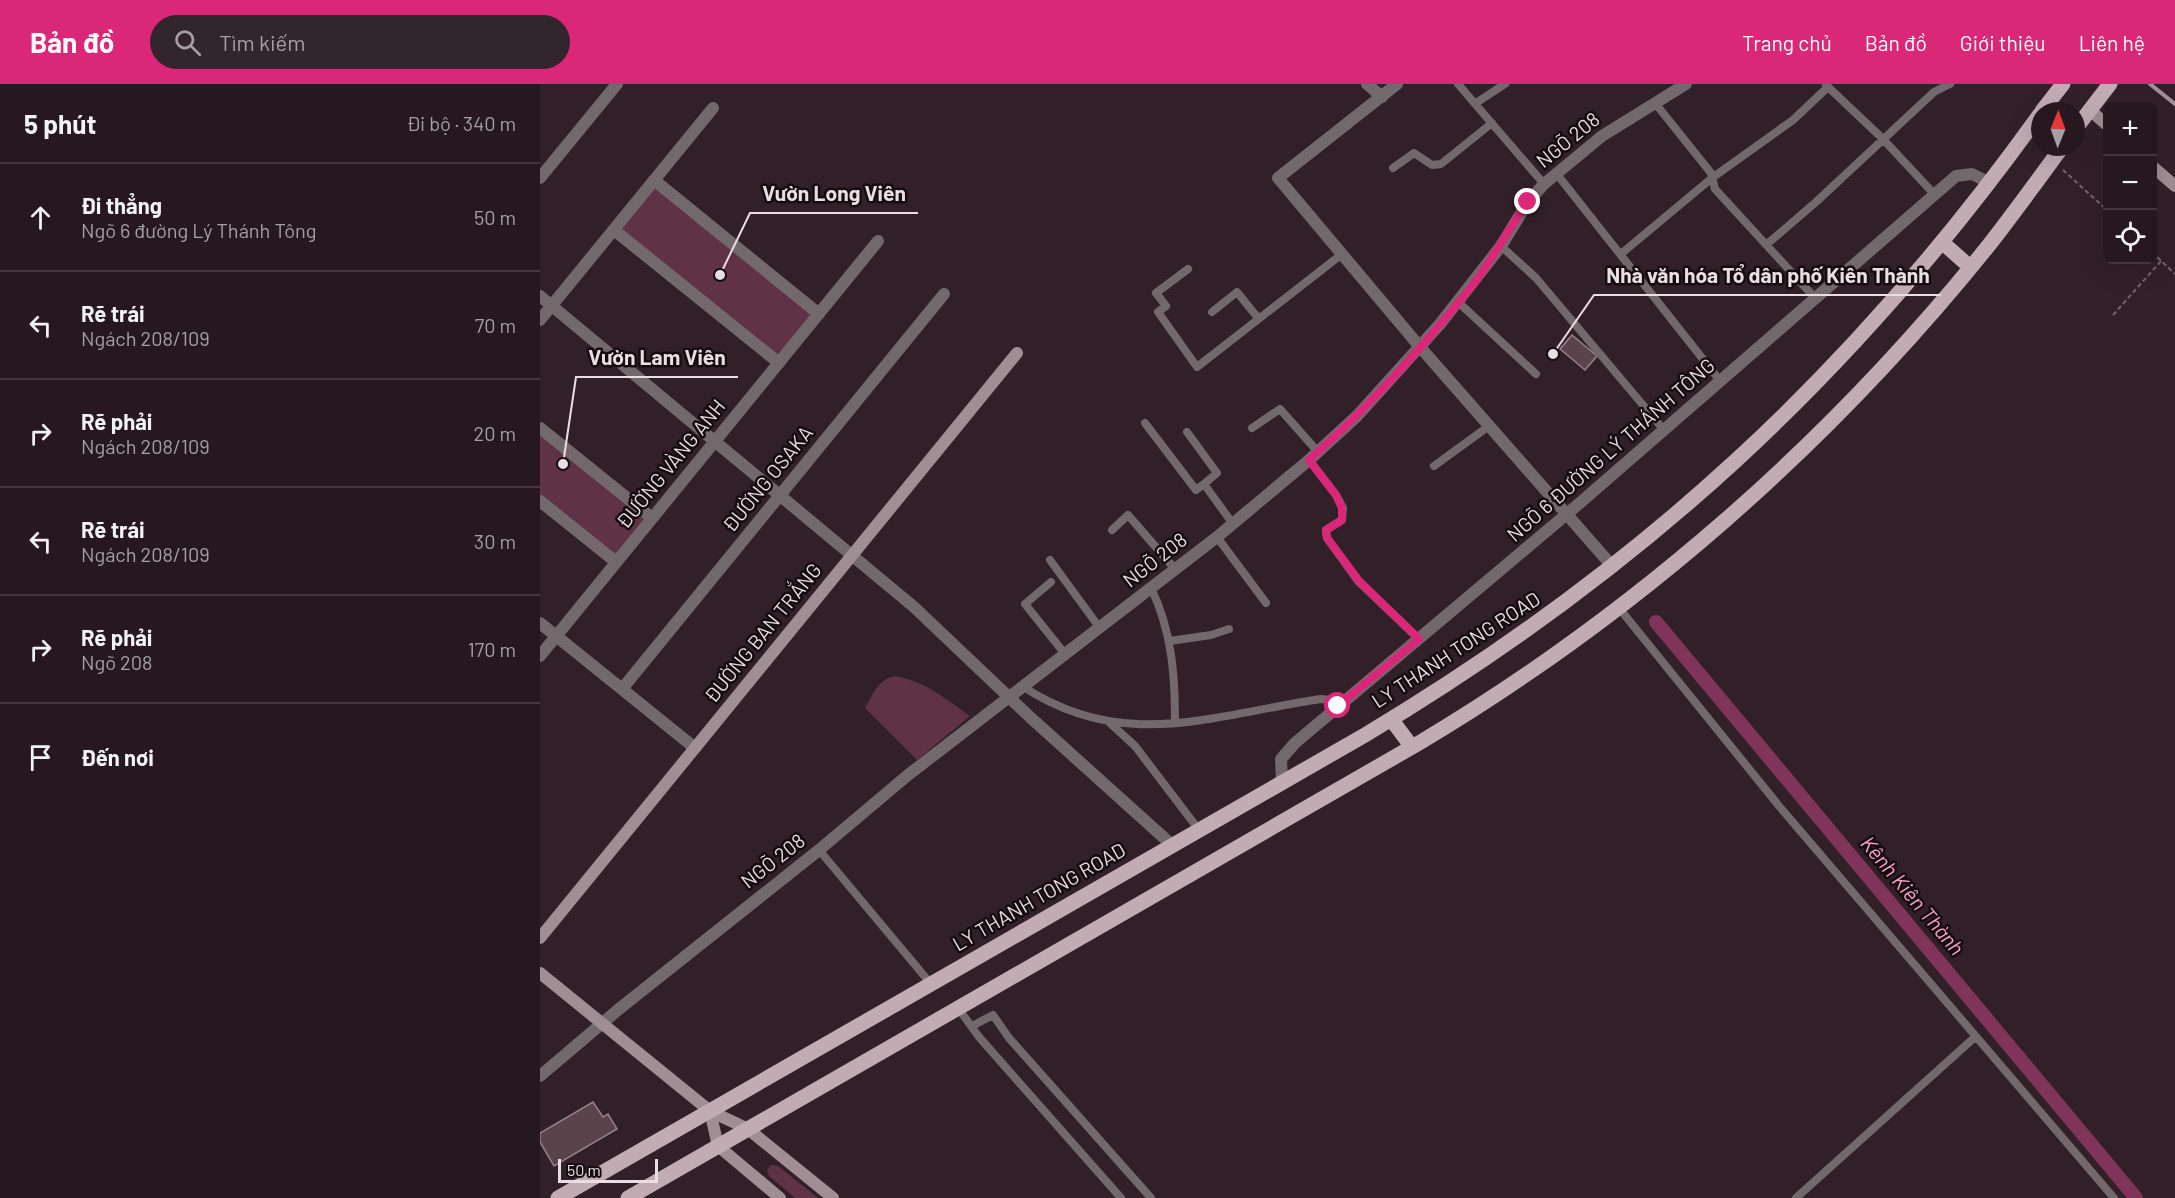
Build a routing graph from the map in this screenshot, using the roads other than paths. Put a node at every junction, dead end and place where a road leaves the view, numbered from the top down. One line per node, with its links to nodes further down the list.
1 (617, 84): 26 (street)
2 (1367, 84): 11 (street)
3 (1397, 84): 11 (street)
4 (1458, 84): 13 (lane)
5 (1505, 84): 13 (lane)
6 (1950, 84): 21 (lane)
7 (2063, 84): 12 (main road, LY THANH TONG ROAD)
8 (2110, 84): 16 (main road)
9 (1681, 85): 14 (street, NGÕ 208)
10 (1826, 86): 21 (lane); 27 (lane)
11 (1382, 97): 39 (street)
12 (2045, 102)
13 (1476, 103): 19 (lane)
14 (1655, 103): 25 (street, NGÕ 208); 27 (lane)
15 (713, 108): 28 (street)
16 (2090, 110): 17 (main road); 18 (street)
17 (2085, 116)
18 (2103, 122)
19 (1492, 123): 23 (lane); 30 (lane)
20 (2031, 123): 29 (main road, LY THANH TONG ROAD)
21 (1882, 138): 32 (lane); 36 (lane)
22 (2056, 156): 40 (main road)
23 (1393, 168)
24 (2157, 170): 31 (street)
25 (1556, 173): 30 (street, NGÕ 208); 38 (lane)
26 (540, 178)
27 (1712, 178): 36 (lane); 38 (lane)
28 (654, 180): 33 (street); 48 (street)
29 (1990, 183): 32 (street, NGÕ 6 ĐƯỜNG LÝ THÁNH TÔNG); 35 (main road, LY THANH TONG ROAD)
30 (1544, 184): 37 (street, NGÕ 208)
31 (2175, 186)
32 (1935, 195): 44 (street, NGÕ 6 ĐƯỜNG LÝ THÁNH TÔNG)
33 (614, 230): 46 (street); 53 (street)
34 (878, 241): 48 (street, ĐƯỜNG VÀNG ANH)
35 (1943, 243): 40 (main road); 76 (main road, LY THANH TONG ROAD)
36 (1766, 245): 44 (lane)
37 (1501, 246): 45 (street, NGÕ 208); 60 (lane)
38 (1622, 253): 55 (lane)
39 (1342, 254): 49 (lane); 51 (street)
40 (1970, 267): 81 (main road)
41 (1188, 269): 49 (lane)
42 (944, 294): 66 (street, ĐƯỜNG OSAKA)
43 (540, 296): 46 (street)
44 (1816, 299): 55 (street, NGÕ 6 ĐƯỜNG LÝ THÁNH TÔNG)
45 (1458, 302): 51 (street, NGÕ 208); 54 (lane)
46 (552, 306): 50 (street); 62 (street)
47 (1212, 312): 49 (lane)
48 (819, 314): 53 (street, ĐƯỜNG VÀNG ANH)
49 (1257, 318)
50 (540, 320)
51 (1420, 346): 57 (street); 63 (street, NGÕ 208)
52 (1017, 353): 73 (street, ĐƯỜNG BAN TRẮNG)
53 (778, 363): 62 (street, ĐƯỜNG VÀNG ANH)
54 (1536, 374)
55 (1721, 382): 60 (street, NGÕ 6 ĐƯỜNG LÝ THÁNH TÔNG)
56 (1145, 423): 65 (lane)
57 (1489, 426): 64 (lane); 68 (street)
58 (540, 428): 69 (street)
59 (1252, 428): 63 (lane)
60 (1664, 430): 68 (street, NGÕ 6 ĐƯỜNG LÝ THÁNH TÔNG)
61 (1188, 432): 65 (lane)
62 (715, 441): 66 (street); 69 (street, ĐƯỜNG VÀNG ANH)
63 (1314, 456): 70 (street, NGÕ 208); 86 (lane)
64 (1434, 466)
65 (1204, 484): 70 (lane)
66 (780, 495): 73 (street); 91 (street, ĐƯỜNG OSAKA)
67 (540, 501): 75 (street)
68 (1567, 514): 76 (street); 86 (street, NGÕ 6 ĐƯỜNG LÝ THÁNH TÔNG)
69 (652, 518): 75 (street, ĐƯỜNG VÀNG ANH)
70 (1233, 524): 72 (street, NGÕ 208)
71 (1112, 530): 77 (lane)
72 (1216, 537): 77 (street, NGÕ 208); 80 (lane)
73 (852, 555): 92 (street); 98 (street, ĐƯỜNG BAN TRẮNG)
74 (1050, 561): 83 (lane)
75 (616, 562): 85 (street, ĐƯỜNG VÀNG ANH)
76 (1612, 567): 94 (main road, LY THANH TONG ROAD)
77 (1175, 569): 79 (street, NGÕ 208)
78 (1051, 582): 88 (lane)
79 (1151, 588): 83 (street, NGÕ 208); 87 (lane)
80 (1266, 603)
81 (1619, 608): 97 (main road); 109 (lane)
82 (540, 623): 85 (street)
83 (1100, 627): 88 (street, NGÕ 208)
84 (1229, 629): 87 (lane)
85 (556, 636): 89 (street, ĐƯỜNG VÀNG ANH); 91 (street)
86 (1419, 639): 93 (street, NGÕ 6 ĐƯỜNG LÝ THÁNH TÔNG)
87 (1170, 641): 96 (lane)
88 (1065, 654): 90 (street, NGÕ 208)
89 (540, 656)
90 (1022, 686): 92 (street, NGÕ 208); 95 (lane)
91 (622, 689): 98 (street)
92 (1009, 697): 101 (street); 102 (street, NGÕ 208)
93 (1338, 706): 96 (lane); 99 (street, NGÕ 6 ĐƯỜNG LÝ THÁNH TÔNG)
94 (1391, 719): 97 (main road); 99 (main road, LY THANH TONG ROAD)
95 (1110, 723): 96 (lane); 100 (lane)
96 (1175, 723)
97 (1412, 747): 106 (main road)
98 (695, 748): 103 (street, ĐƯỜNG BAN TRẮNG)
99 (1282, 782): 100 (main road, LY THANH TONG ROAD)
100 (1199, 830): 101 (main road, LY THANH TONG ROAD)
101 (1172, 845): 105 (main road, LY THANH TONG ROAD)
102 (819, 850): 105 (lane); 107 (street, NGÕ 208)
103 (540, 938)
104 (540, 974): 107 (street)
105 (931, 984): 111 (main road, LY THANH TONG ROAD)
106 (958, 1008): 108 (lane); 112 (main road)
107 (602, 1024): 110 (street, NGÕ 208); 111 (street)
108 (972, 1026): 118 (lane); 119 (lane)
109 (1975, 1037): 120 (lane); 121 (lane)
110 (540, 1076)
111 (710, 1111): 112 (street); 113 (street); 114 (main road, LY THANH TONG ROAD)
112 (748, 1129): 113 (main road); 117 (street)
113 (718, 1146): 115 (main road); 116 (street)
114 (558, 1198)
115 (627, 1198)
116 (780, 1198)
117 (833, 1198)
118 (1121, 1198)
119 (1152, 1198)
120 (1796, 1198)
121 (2114, 1198)

